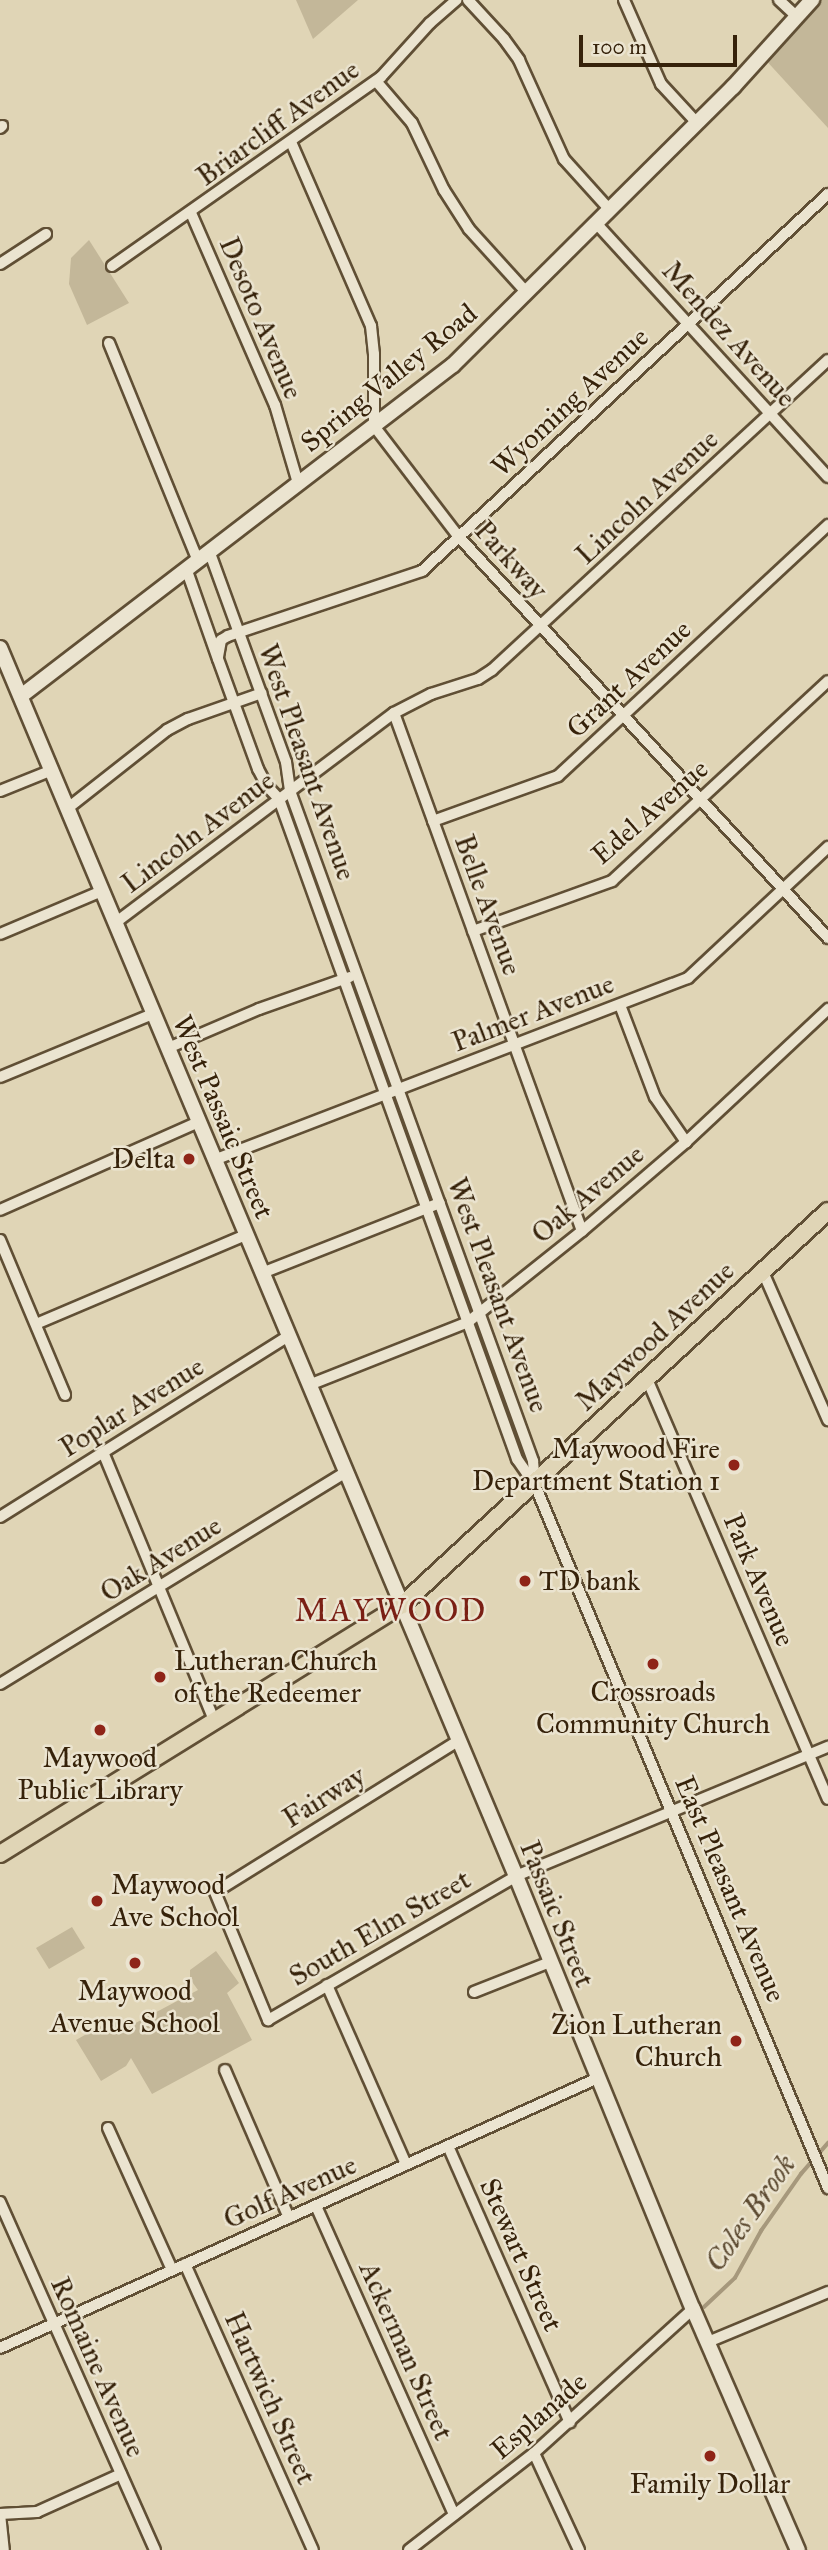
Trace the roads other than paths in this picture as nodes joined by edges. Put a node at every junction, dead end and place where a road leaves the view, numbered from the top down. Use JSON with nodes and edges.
{"nodes":[{"id":1,"x":456,"y":0,"type":"edge"},
{"id":2,"x":468,"y":0,"type":"edge"},
{"id":3,"x":624,"y":0,"type":"edge"},
{"id":4,"x":779,"y":0,"type":"edge"},
{"id":5,"x":812,"y":0,"type":"edge"},
{"id":6,"x":797,"y":17,"type":"junction"},
{"id":7,"x":376,"y":80,"type":"junction"},
{"id":8,"x":697,"y":123,"type":"junction"},
{"id":9,"x":291,"y":142,"type":"junction"},
{"id":10,"x":828,"y":194,"type":"edge"},
{"id":11,"x":610,"y":210,"type":"junction"},
{"id":12,"x":191,"y":213,"type":"junction"},
{"id":13,"x":596,"y":223,"type":"junction"},
{"id":14,"x":46,"y":234,"type":"dead end"},
{"id":15,"x":0,"y":264,"type":"edge"},
{"id":16,"x":112,"y":266,"type":"dead end"},
{"id":17,"x":527,"y":293,"type":"junction"},
{"id":18,"x":688,"y":324,"type":"junction"},
{"id":19,"x":109,"y":343,"type":"dead end"},
{"id":20,"x":828,"y":359,"type":"edge"},
{"id":21,"x":770,"y":413,"type":"junction"},
{"id":22,"x":374,"y":426,"type":"junction"},
{"id":23,"x":828,"y":477,"type":"edge"},
{"id":24,"x":298,"y":482,"type":"junction"},
{"id":25,"x":828,"y":525,"type":"edge"},
{"id":26,"x":459,"y":537,"type":"junction"},
{"id":27,"x":197,"y":559,"type":"junction"},
{"id":28,"x":541,"y":626,"type":"junction"},
{"id":29,"x":240,"y":634,"type":"junction"},
{"id":30,"x":0,"y":649,"type":"edge"},
{"id":31,"x":218,"y":659,"type":"junction"},
{"id":32,"x":828,"y":681,"type":"edge"},
{"id":33,"x":262,"y":693,"type":"junction"},
{"id":34,"x":21,"y":696,"type":"junction"},
{"id":35,"x":233,"y":703,"type":"junction"},
{"id":36,"x":394,"y":713,"type":"junction"},
{"id":37,"x":623,"y":715,"type":"junction"},
{"id":38,"x":51,"y":770,"type":"junction"},
{"id":39,"x":0,"y":791,"type":"edge"},
{"id":40,"x":289,"y":791,"type":"junction"},
{"id":41,"x":279,"y":799,"type":"junction"},
{"id":42,"x":701,"y":800,"type":"junction"},
{"id":43,"x":68,"y":808,"type":"junction"},
{"id":44,"x":433,"y":821,"type":"junction"},
{"id":45,"x":828,"y":847,"type":"edge"},
{"id":46,"x":783,"y":889,"type":"junction"},
{"id":47,"x":102,"y":891,"type":"junction"},
{"id":48,"x":115,"y":923,"type":"junction"},
{"id":49,"x":473,"y":931,"type":"junction"},
{"id":50,"x":0,"y":934,"type":"edge"},
{"id":51,"x":828,"y":938,"type":"edge"},
{"id":52,"x":357,"y":975,"type":"junction"},
{"id":53,"x":344,"y":979,"type":"junction"},
{"id":54,"x":620,"y":1004,"type":"junction"},
{"id":55,"x":828,"y":1009,"type":"edge"},
{"id":56,"x":153,"y":1014,"type":"junction"},
{"id":57,"x":514,"y":1046,"type":"junction"},
{"id":58,"x":168,"y":1048,"type":"junction"},
{"id":59,"x":0,"y":1077,"type":"edge"},
{"id":60,"x":398,"y":1089,"type":"junction"},
{"id":61,"x":385,"y":1094,"type":"junction"},
{"id":62,"x":199,"y":1122,"type":"junction"},
{"id":63,"x":686,"y":1142,"type":"junction"},
{"id":64,"x":215,"y":1160,"type":"junction"},
{"id":65,"x":440,"y":1203,"type":"junction"},
{"id":66,"x":427,"y":1208,"type":"junction"},
{"id":67,"x":0,"y":1210,"type":"edge"},
{"id":68,"x":826,"y":1216,"type":"edge"},
{"id":69,"x":582,"y":1231,"type":"junction"},
{"id":70,"x":246,"y":1235,"type":"junction"},
{"id":71,"x":0,"y":1240,"type":"edge"},
{"id":72,"x":763,"y":1272,"type":"junction"},
{"id":73,"x":262,"y":1273,"type":"junction"},
{"id":74,"x":479,"y":1312,"type":"junction"},
{"id":75,"x":468,"y":1322,"type":"junction"},
{"id":76,"x":36,"y":1324,"type":"junction"},
{"id":77,"x":288,"y":1336,"type":"junction"},
{"id":78,"x":647,"y":1379,"type":"junction"},
{"id":79,"x":309,"y":1385,"type":"junction"},
{"id":80,"x":65,"y":1395,"type":"dead end"},
{"id":81,"x":828,"y":1420,"type":"edge"},
{"id":82,"x":103,"y":1452,"type":"junction"},
{"id":83,"x":346,"y":1472,"type":"junction"},
{"id":84,"x":536,"y":1485,"type":"junction"},
{"id":85,"x":0,"y":1517,"type":"edge"},
{"id":86,"x":159,"y":1587,"type":"junction"},
{"id":87,"x":402,"y":1605,"type":"junction"},
{"id":88,"x":0,"y":1684,"type":"edge"},
{"id":89,"x":215,"y":1723,"type":"junction"},
{"id":90,"x":458,"y":1741,"type":"junction"},
{"id":91,"x":828,"y":1747,"type":"edge"},
{"id":92,"x":810,"y":1754,"type":"junction"},
{"id":93,"x":828,"y":1799,"type":"edge"},
{"id":94,"x":673,"y":1811,"type":"junction"},
{"id":95,"x":0,"y":1854,"type":"edge"},
{"id":96,"x":516,"y":1876,"type":"junction"},
{"id":97,"x":550,"y":1962,"type":"junction"},
{"id":98,"x":327,"y":1985,"type":"junction"},
{"id":99,"x":474,"y":1992,"type":"dead end"},
{"id":100,"x":268,"y":2020,"type":"joint"},
{"id":101,"x":225,"y":2070,"type":"dead end"},
{"id":102,"x":598,"y":2078,"type":"junction"},
{"id":103,"x":108,"y":2128,"type":"dead end"},
{"id":104,"x":447,"y":2146,"type":"junction"},
{"id":105,"x":406,"y":2164,"type":"junction"},
{"id":106,"x":828,"y":2188,"type":"edge"},
{"id":107,"x":0,"y":2202,"type":"edge"},
{"id":108,"x":316,"y":2206,"type":"junction"},
{"id":109,"x":289,"y":2218,"type":"junction"},
{"id":110,"x":185,"y":2264,"type":"junction"},
{"id":111,"x":172,"y":2270,"type":"junction"},
{"id":112,"x":828,"y":2292,"type":"edge"},
{"id":113,"x":693,"y":2309,"type":"junction"},
{"id":114,"x":54,"y":2324,"type":"junction"},
{"id":115,"x":708,"y":2342,"type":"junction"},
{"id":116,"x":0,"y":2348,"type":"edge"},
{"id":117,"x":570,"y":2422,"type":"junction"},
{"id":118,"x":534,"y":2453,"type":"junction"},
{"id":119,"x":121,"y":2474,"type":"junction"},
{"id":120,"x":0,"y":2514,"type":"edge"},
{"id":121,"x":454,"y":2515,"type":"junction"},
{"id":122,"x":423,"y":2546,"type":"edge"},
{"id":123,"x":4,"y":2550,"type":"edge"},
{"id":124,"x":155,"y":2550,"type":"edge"},
{"id":125,"x":313,"y":2550,"type":"edge"},
{"id":126,"x":409,"y":2550,"type":"edge"},
{"id":127,"x":579,"y":2550,"type":"edge"},
{"id":128,"x":798,"y":2550,"type":"edge"}],
"edges":[{"from":1,"to":7,"type":"street","name":"Briarcliff Avenue"},
{"from":2,"to":11,"type":"street"},
{"from":3,"to":8,"type":"street"},
{"from":4,"to":6,"type":"street"},
{"from":5,"to":6,"type":"main road","name":"Spring Valley Road"},
{"from":6,"to":8,"type":"main road","name":"Spring Valley Road"},
{"from":7,"to":9,"type":"street","name":"Briarcliff Avenue"},
{"from":7,"to":17,"type":"street"},
{"from":8,"to":11,"type":"main road","name":"Spring Valley Road"},
{"from":9,"to":12,"type":"street","name":"Briarcliff Avenue"},
{"from":9,"to":22,"type":"street"},
{"from":10,"to":18,"type":"street","name":"Wyoming Avenue"},
{"from":11,"to":13,"type":"main road","name":"Spring Valley Road"},
{"from":12,"to":16,"type":"street","name":"Briarcliff Avenue"},
{"from":12,"to":24,"type":"street","name":"Desoto Avenue"},
{"from":13,"to":17,"type":"main road","name":"Spring Valley Road"},
{"from":13,"to":18,"type":"street","name":"Mendez Avenue"},
{"from":14,"to":15,"type":"street"},
{"from":17,"to":22,"type":"main road","name":"Spring Valley Road"},
{"from":18,"to":21,"type":"street","name":"Mendez Avenue"},
{"from":18,"to":26,"type":"street","name":"Wyoming Avenue"},
{"from":19,"to":27,"type":"street","name":"West Pleasant Avenue"},
{"from":20,"to":21,"type":"street","name":"Lincoln Avenue"},
{"from":21,"to":23,"type":"street","name":"Mendez Avenue"},
{"from":21,"to":28,"type":"street","name":"Lincoln Avenue"},
{"from":22,"to":24,"type":"main road","name":"Spring Valley Road"},
{"from":22,"to":26,"type":"street","name":"Parkway"},
{"from":24,"to":27,"type":"main road","name":"Spring Valley Road"},
{"from":25,"to":37,"type":"street","name":"Grant Avenue"},
{"from":26,"to":28,"type":"street","name":"Parkway"},
{"from":26,"to":29,"type":"street","name":"Wyoming Avenue"},
{"from":27,"to":29,"type":"street","name":"West Pleasant Avenue"},
{"from":27,"to":31,"type":"street","name":"West Pleasant Avenue"},
{"from":27,"to":34,"type":"main road","name":"Spring Valley Road"},
{"from":28,"to":36,"type":"street","name":"Lincoln Avenue"},
{"from":28,"to":37,"type":"street","name":"Parkway"},
{"from":29,"to":31,"type":"street","name":"Wyoming Avenue"},
{"from":29,"to":33,"type":"street","name":"West Pleasant Avenue"},
{"from":30,"to":34,"type":"main road","name":"West Passaic Street"},
{"from":31,"to":35,"type":"street","name":"West Pleasant Avenue"},
{"from":32,"to":42,"type":"street","name":"Edel Avenue"},
{"from":33,"to":35,"type":"street"},
{"from":33,"to":40,"type":"street","name":"West Pleasant Avenue"},
{"from":34,"to":38,"type":"main road","name":"West Passaic Street"},
{"from":35,"to":41,"type":"street","name":"West Pleasant Avenue"},
{"from":35,"to":43,"type":"street"},
{"from":36,"to":40,"type":"street","name":"Lincoln Avenue"},
{"from":36,"to":44,"type":"street","name":"Belle Avenue"},
{"from":37,"to":42,"type":"street","name":"Parkway"},
{"from":37,"to":44,"type":"street","name":"Grant Avenue"},
{"from":38,"to":39,"type":"street"},
{"from":38,"to":43,"type":"main road","name":"West Passaic Street"},
{"from":40,"to":41,"type":"street","name":"Lincoln Avenue"},
{"from":40,"to":52,"type":"street","name":"West Pleasant Avenue"},
{"from":41,"to":48,"type":"street","name":"Lincoln Avenue"},
{"from":41,"to":53,"type":"street","name":"West Pleasant Avenue"},
{"from":42,"to":46,"type":"street","name":"Parkway"},
{"from":42,"to":49,"type":"street","name":"Edel Avenue"},
{"from":43,"to":47,"type":"main road","name":"West Passaic Street"},
{"from":44,"to":49,"type":"street","name":"Belle Avenue"},
{"from":45,"to":46,"type":"street","name":"Palmer Avenue"},
{"from":46,"to":51,"type":"street","name":"Parkway"},
{"from":46,"to":54,"type":"street","name":"Palmer Avenue"},
{"from":47,"to":48,"type":"main road","name":"West Passaic Street"},
{"from":47,"to":50,"type":"street"},
{"from":48,"to":56,"type":"main road","name":"West Passaic Street"},
{"from":49,"to":57,"type":"street","name":"Belle Avenue"},
{"from":52,"to":53,"type":"street"},
{"from":52,"to":60,"type":"street","name":"West Pleasant Avenue"},
{"from":53,"to":58,"type":"street"},
{"from":53,"to":61,"type":"street","name":"West Pleasant Avenue"},
{"from":54,"to":57,"type":"street","name":"Palmer Avenue"},
{"from":54,"to":63,"type":"street"},
{"from":55,"to":63,"type":"street","name":"Oak Avenue"},
{"from":56,"to":58,"type":"main road","name":"West Passaic Street"},
{"from":56,"to":59,"type":"street"},
{"from":57,"to":60,"type":"street","name":"Palmer Avenue"},
{"from":57,"to":69,"type":"street","name":"Belle Avenue"},
{"from":58,"to":62,"type":"main road","name":"West Passaic Street"},
{"from":60,"to":61,"type":"street","name":"Palmer Avenue"},
{"from":60,"to":65,"type":"street","name":"West Pleasant Avenue"},
{"from":61,"to":64,"type":"street","name":"Palmer Avenue"},
{"from":61,"to":66,"type":"street","name":"West Pleasant Avenue"},
{"from":62,"to":64,"type":"main road","name":"West Passaic Street"},
{"from":62,"to":67,"type":"street"},
{"from":63,"to":69,"type":"street","name":"Oak Avenue"},
{"from":64,"to":70,"type":"main road","name":"West Passaic Street"},
{"from":65,"to":66,"type":"street"},
{"from":65,"to":74,"type":"street","name":"West Pleasant Avenue"},
{"from":66,"to":73,"type":"street"},
{"from":66,"to":75,"type":"street","name":"West Pleasant Avenue"},
{"from":68,"to":72,"type":"main road","name":"Maywood Avenue"},
{"from":69,"to":74,"type":"street","name":"Oak Avenue"},
{"from":70,"to":73,"type":"main road","name":"West Passaic Street"},
{"from":70,"to":76,"type":"street"},
{"from":71,"to":76,"type":"street"},
{"from":72,"to":78,"type":"main road","name":"Maywood Avenue"},
{"from":72,"to":81,"type":"street"},
{"from":73,"to":77,"type":"main road","name":"West Passaic Street"},
{"from":74,"to":75,"type":"street","name":"Oak Avenue"},
{"from":74,"to":84,"type":"street","name":"West Pleasant Avenue"},
{"from":75,"to":79,"type":"street","name":"Oak Avenue"},
{"from":75,"to":84,"type":"street","name":"West Pleasant Avenue"},
{"from":76,"to":80,"type":"street"},
{"from":77,"to":79,"type":"main road","name":"West Passaic Street"},
{"from":77,"to":82,"type":"street","name":"Poplar Avenue"},
{"from":78,"to":84,"type":"main road","name":"Maywood Avenue"},
{"from":78,"to":92,"type":"street","name":"Park Avenue"},
{"from":79,"to":83,"type":"main road","name":"West Passaic Street"},
{"from":82,"to":85,"type":"street","name":"Poplar Avenue"},
{"from":82,"to":86,"type":"street"},
{"from":83,"to":86,"type":"street","name":"Oak Avenue"},
{"from":83,"to":87,"type":"main road","name":"West Passaic Street"},
{"from":84,"to":87,"type":"main road","name":"Maywood Avenue"},
{"from":84,"to":94,"type":"street","name":"East Pleasant Avenue"},
{"from":86,"to":88,"type":"street","name":"Oak Avenue"},
{"from":86,"to":89,"type":"street"},
{"from":87,"to":89,"type":"main road","name":"Maywood Avenue"},
{"from":87,"to":90,"type":"main road","name":"Passaic Street"},
{"from":89,"to":95,"type":"main road","name":"Maywood Avenue"},
{"from":90,"to":96,"type":"main road","name":"Passaic Street"},
{"from":90,"to":100,"type":"street","name":"Fairway"},
{"from":91,"to":92,"type":"street","name":"South Elm Street"},
{"from":92,"to":93,"type":"street","name":"Park Avenue"},
{"from":92,"to":94,"type":"street","name":"South Elm Street"},
{"from":94,"to":96,"type":"street","name":"South Elm Street"},
{"from":94,"to":106,"type":"street","name":"East Pleasant Avenue"},
{"from":96,"to":97,"type":"main road","name":"Passaic Street"},
{"from":96,"to":98,"type":"street","name":"South Elm Street"},
{"from":97,"to":99,"type":"street"},
{"from":97,"to":102,"type":"main road","name":"Passaic Street"},
{"from":98,"to":100,"type":"street","name":"South Elm Street"},
{"from":98,"to":105,"type":"street"},
{"from":101,"to":109,"type":"street"},
{"from":102,"to":104,"type":"street","name":"Golf Avenue"},
{"from":102,"to":113,"type":"main road","name":"Passaic Street"},
{"from":103,"to":111,"type":"street"},
{"from":104,"to":105,"type":"street","name":"Golf Avenue"},
{"from":104,"to":117,"type":"street","name":"Stewart Street"},
{"from":105,"to":108,"type":"street","name":"Golf Avenue"},
{"from":107,"to":114,"type":"street","name":"Romaine Avenue"},
{"from":108,"to":109,"type":"street","name":"Golf Avenue"},
{"from":108,"to":121,"type":"street","name":"Ackerman Street"},
{"from":109,"to":110,"type":"street","name":"Golf Avenue"},
{"from":110,"to":111,"type":"street","name":"Golf Avenue"},
{"from":110,"to":125,"type":"street","name":"Hartwich Street"},
{"from":111,"to":114,"type":"street","name":"Golf Avenue"},
{"from":112,"to":115,"type":"street"},
{"from":113,"to":115,"type":"main road","name":"Passaic Street"},
{"from":113,"to":117,"type":"street","name":"Esplanade"},
{"from":114,"to":116,"type":"street","name":"Golf Avenue"},
{"from":114,"to":119,"type":"street","name":"Romaine Avenue"},
{"from":115,"to":128,"type":"main road","name":"Passaic Street"},
{"from":117,"to":118,"type":"street","name":"Esplanade"},
{"from":118,"to":121,"type":"street","name":"Esplanade"},
{"from":118,"to":127,"type":"street"},
{"from":119,"to":120,"type":"street"},
{"from":119,"to":124,"type":"street","name":"Romaine Avenue"},
{"from":120,"to":123,"type":"street"},
{"from":121,"to":122,"type":"street","name":"Esplanade"},
{"from":122,"to":126,"type":"street","name":"Esplanade"}]}
